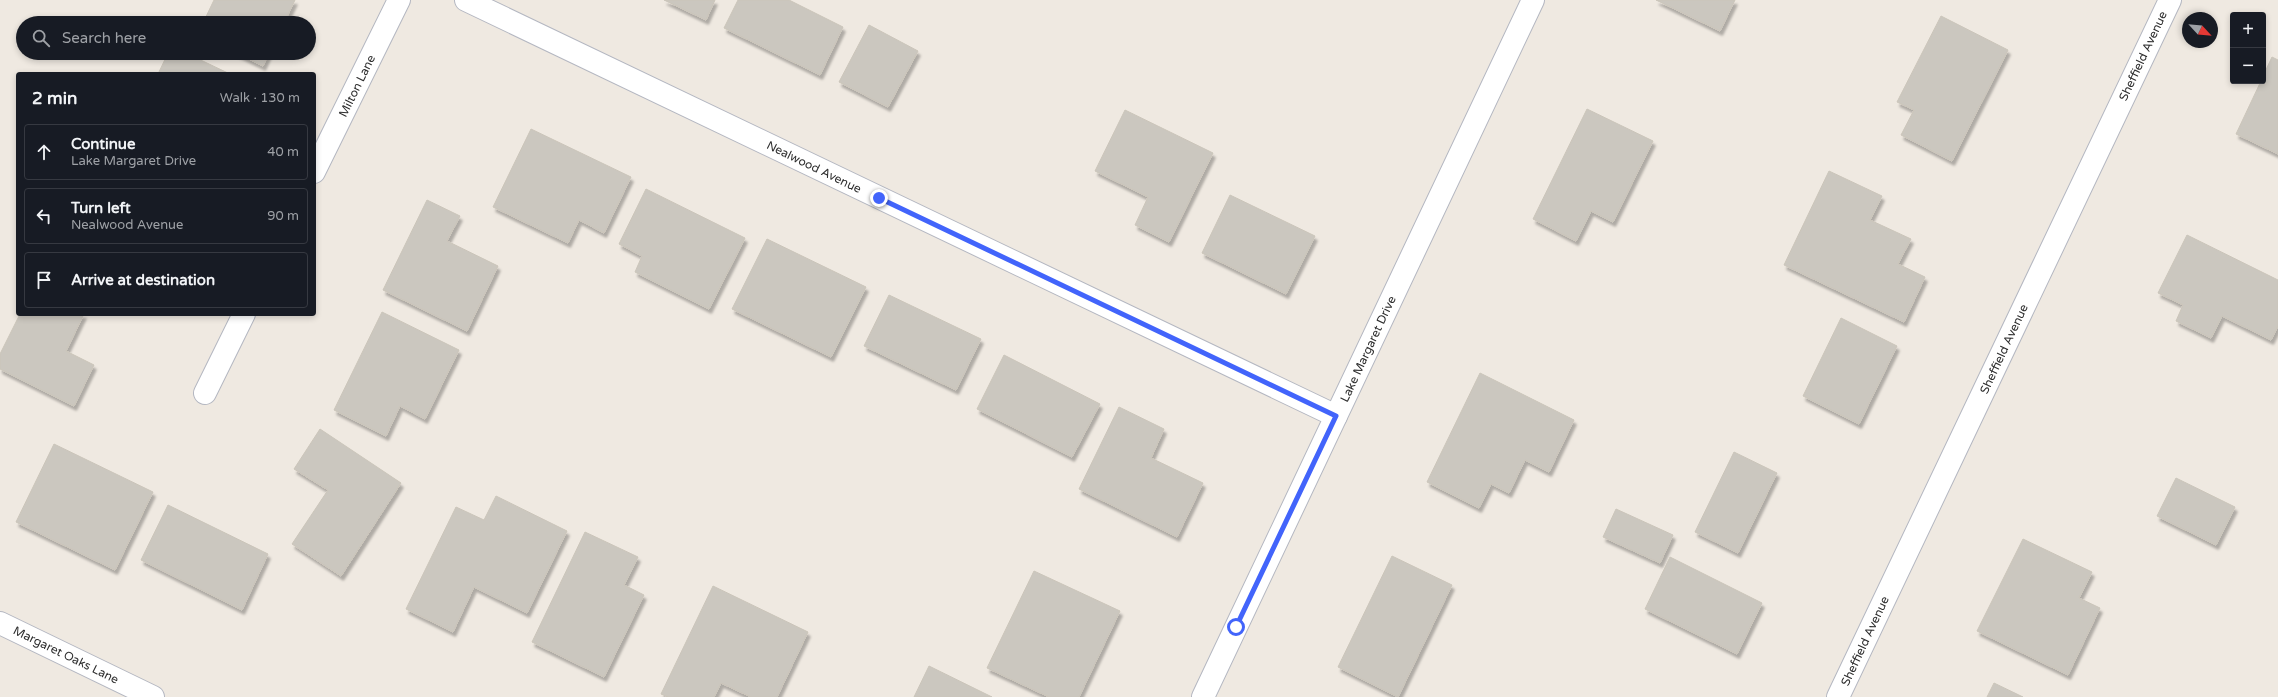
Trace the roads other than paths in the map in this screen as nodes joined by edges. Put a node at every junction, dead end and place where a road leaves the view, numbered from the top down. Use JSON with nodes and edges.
{"nodes":[{"id":1,"x":400,"y":0,"type":"edge"},
{"id":2,"x":466,"y":0,"type":"edge"},
{"id":3,"x":1533,"y":0,"type":"edge"},
{"id":4,"x":2170,"y":0,"type":"edge"},
{"id":5,"x":316,"y":168,"type":"edge"},
{"id":6,"x":243,"y":316,"type":"edge"},
{"id":7,"x":205,"y":393,"type":"dead end"},
{"id":8,"x":1336,"y":416,"type":"junction"},
{"id":9,"x":0,"y":623,"type":"edge"},
{"id":10,"x":153,"y":697,"type":"edge"},
{"id":11,"x":1203,"y":697,"type":"edge"},
{"id":12,"x":1838,"y":697,"type":"edge"}],
"edges":[{"from":1,"to":5,"type":"street","name":"Milton Lane"},
{"from":2,"to":8,"type":"street","name":"Nealwood Avenue"},
{"from":3,"to":8,"type":"street","name":"Lake Margaret Drive"},
{"from":4,"to":12,"type":"street","name":"Sheffield Avenue"},
{"from":6,"to":7,"type":"street"},
{"from":8,"to":11,"type":"street","name":"Lake Margaret Drive"},
{"from":9,"to":10,"type":"street","name":"Margaret Oaks Lane"}]}
